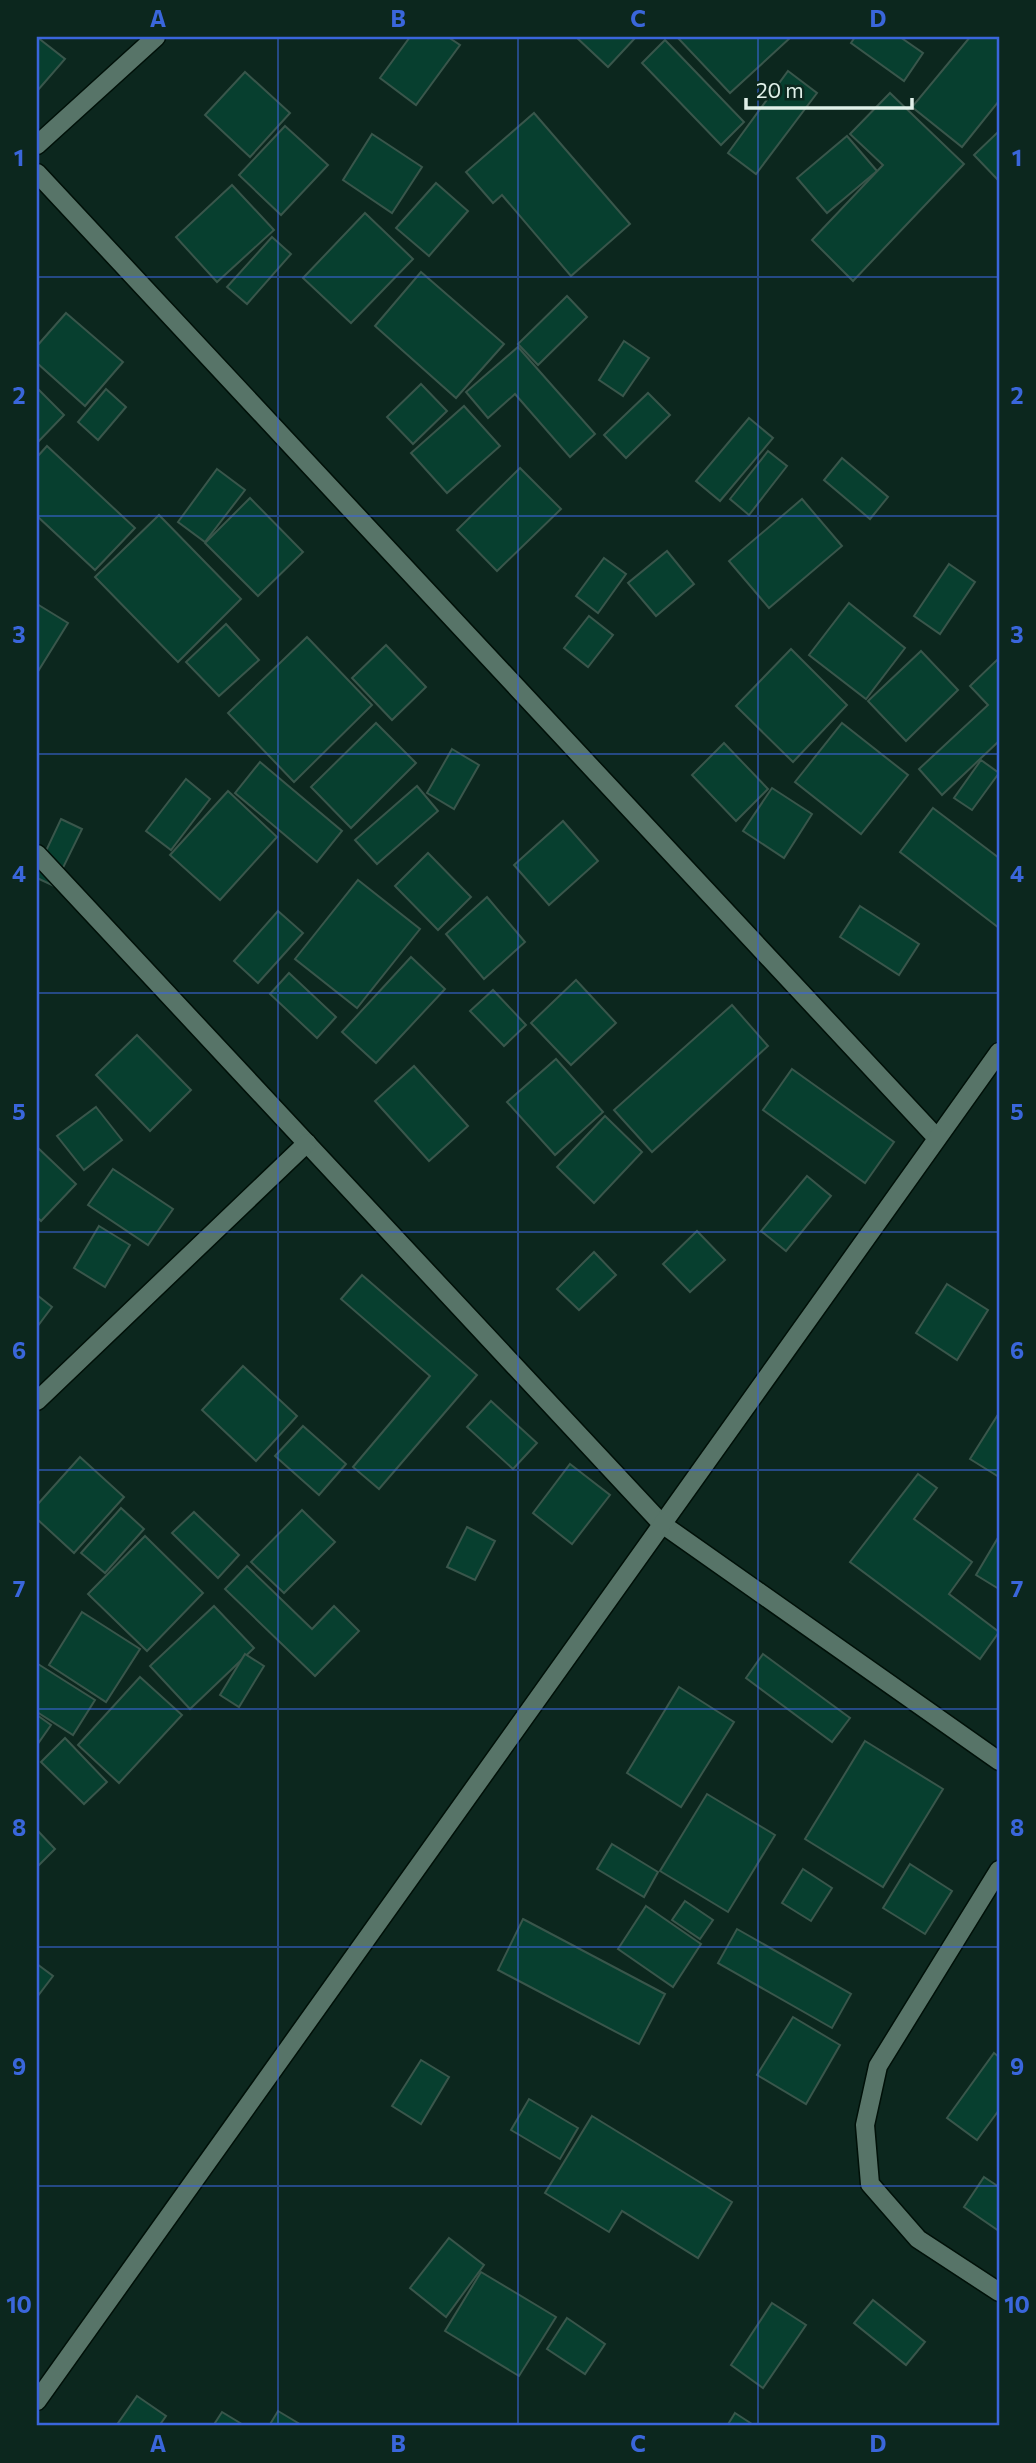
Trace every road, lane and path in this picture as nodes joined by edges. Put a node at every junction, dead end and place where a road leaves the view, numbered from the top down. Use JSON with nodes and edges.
{"nodes":[{"id":1,"x":156,"y":37,"type":"edge"},
{"id":2,"x":37,"y":145,"type":"edge"},
{"id":3,"x":37,"y":173,"type":"edge"},
{"id":4,"x":37,"y":854,"type":"edge"},
{"id":5,"x":999,"y":1052,"type":"edge"},
{"id":6,"x":937,"y":1138,"type":"junction"},
{"id":7,"x":307,"y":1143,"type":"junction"},
{"id":8,"x":37,"y":1401,"type":"edge"},
{"id":9,"x":662,"y":1524,"type":"junction"},
{"id":10,"x":999,"y":1761,"type":"edge"},
{"id":11,"x":999,"y":1870,"type":"edge"},
{"id":12,"x":999,"y":2292,"type":"edge"},
{"id":13,"x":37,"y":2401,"type":"edge"}],
"edges":[{"from":1,"to":2,"type":"street"},
{"from":3,"to":6,"type":"street"},
{"from":4,"to":7,"type":"street"},
{"from":5,"to":6,"type":"street"},
{"from":6,"to":9,"type":"street"},
{"from":7,"to":8,"type":"street"},
{"from":7,"to":9,"type":"street"},
{"from":9,"to":10,"type":"street"},
{"from":9,"to":13,"type":"street"},
{"from":11,"to":12,"type":"street"}]}
